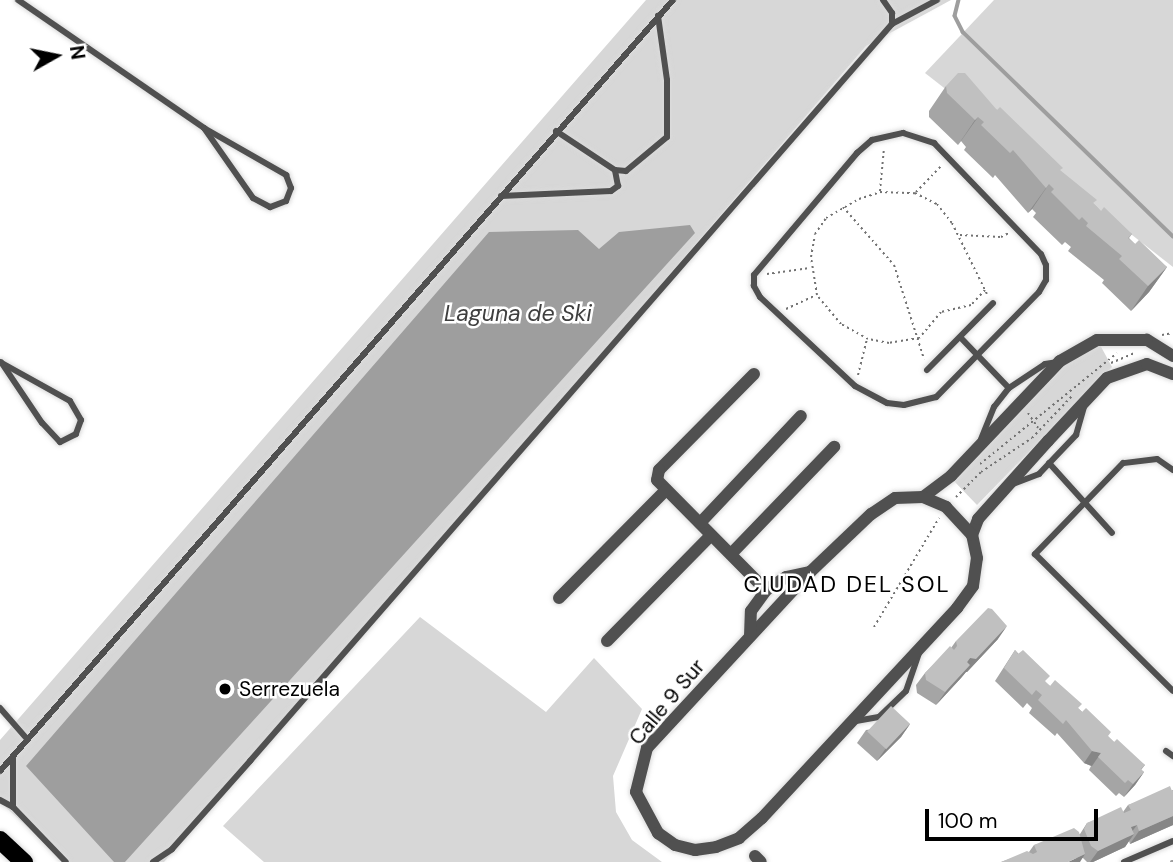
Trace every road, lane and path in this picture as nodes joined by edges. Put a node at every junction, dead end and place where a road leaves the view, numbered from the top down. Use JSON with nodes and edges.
{"nodes":[{"id":1,"x":18,"y":0,"type":"edge"},
{"id":2,"x":673,"y":0,"type":"edge"},
{"id":3,"x":883,"y":0,"type":"edge"},
{"id":4,"x":937,"y":0,"type":"edge"},
{"id":5,"x":658,"y":16,"type":"junction"},
{"id":6,"x":892,"y":24,"type":"junction"},
{"id":7,"x":204,"y":128,"type":"junction"},
{"id":8,"x":556,"y":131,"type":"junction"},
{"id":9,"x":886,"y":135,"type":"junction"},
{"id":10,"x":948,"y":158,"type":"junction"},
{"id":11,"x":615,"y":170,"type":"junction"},
{"id":12,"x":880,"y":192,"type":"junction"},
{"id":13,"x":915,"y":193,"type":"junction"},
{"id":14,"x":501,"y":197,"type":"junction"},
{"id":15,"x":842,"y":206,"type":"junction"},
{"id":16,"x":1016,"y":228,"type":"junction"},
{"id":17,"x":958,"y":235,"type":"junction"},
{"id":18,"x":811,"y":268,"type":"junction"},
{"id":19,"x":754,"y":275,"type":"junction"},
{"id":20,"x":817,"y":295,"type":"junction"},
{"id":21,"x":993,"y":303,"type":"dead end"},
{"id":22,"x":777,"y":313,"type":"junction"},
{"id":23,"x":1173,"y":332,"type":"edge"},
{"id":24,"x":919,"y":338,"type":"junction"},
{"id":25,"x":961,"y":338,"type":"junction"},
{"id":26,"x":868,"y":339,"type":"junction"},
{"id":27,"x":1156,"y":344,"type":"junction"},
{"id":28,"x":976,"y":354,"type":"junction"},
{"id":29,"x":1173,"y":356,"type":"edge"},
{"id":30,"x":1060,"y":361,"type":"junction"},
{"id":31,"x":0,"y":362,"type":"edge"},
{"id":32,"x":927,"y":370,"type":"joint"},
{"id":33,"x":1173,"y":373,"type":"edge"},
{"id":34,"x":754,"y":374,"type":"dead end"},
{"id":35,"x":855,"y":386,"type":"junction"},
{"id":36,"x":1009,"y":388,"type":"junction"},
{"id":37,"x":1019,"y":401,"type":"junction"},
{"id":38,"x":1085,"y":402,"type":"junction"},
{"id":39,"x":801,"y":416,"type":"dead end"},
{"id":40,"x":1032,"y":419,"type":"junction"},
{"id":41,"x":1039,"y":430,"type":"junction"},
{"id":42,"x":1048,"y":441,"type":"junction"},
{"id":43,"x":980,"y":443,"type":"junction"},
{"id":44,"x":834,"y":447,"type":"dead end"},
{"id":45,"x":1049,"y":463,"type":"junction"},
{"id":46,"x":973,"y":470,"type":"dead end"},
{"id":47,"x":1173,"y":470,"type":"edge"},
{"id":48,"x":1011,"y":484,"type":"junction"},
{"id":49,"x":666,"y":490,"type":"junction"},
{"id":50,"x":923,"y":497,"type":"junction"},
{"id":51,"x":1087,"y":502,"type":"junction"},
{"id":52,"x":946,"y":507,"type":"junction"},
{"id":53,"x":700,"y":523,"type":"junction"},
{"id":54,"x":1112,"y":533,"type":"dead end"},
{"id":55,"x":711,"y":534,"type":"junction"},
{"id":56,"x":972,"y":535,"type":"junction"},
{"id":57,"x":731,"y":554,"type":"junction"},
{"id":58,"x":810,"y":572,"type":"junction"},
{"id":59,"x":766,"y":590,"type":"junction"},
{"id":60,"x":559,"y":598,"type":"dead end"},
{"id":61,"x":874,"y":627,"type":"dead end"},
{"id":62,"x":750,"y":636,"type":"junction"},
{"id":63,"x":607,"y":641,"type":"dead end"},
{"id":64,"x":1173,"y":691,"type":"edge"},
{"id":65,"x":0,"y":708,"type":"edge"},
{"id":66,"x":27,"y":739,"type":"junction"},
{"id":67,"x":1166,"y":751,"type":"dead end"},
{"id":68,"x":13,"y":755,"type":"junction"},
{"id":69,"x":1173,"y":756,"type":"edge"},
{"id":70,"x":0,"y":771,"type":"edge"},
{"id":71,"x":0,"y":800,"type":"edge"},
{"id":72,"x":13,"y":807,"type":"junction"},
{"id":73,"x":0,"y":840,"type":"edge"},
{"id":74,"x":1173,"y":841,"type":"edge"},
{"id":75,"x":24,"y":862,"type":"edge"},
{"id":76,"x":66,"y":862,"type":"edge"},
{"id":77,"x":153,"y":862,"type":"edge"},
{"id":78,"x":1124,"y":862,"type":"edge"}],
"edges":[{"from":1,"to":7,"type":"lane"},
{"from":2,"to":5,"type":"lane"},
{"from":3,"to":6,"type":"lane"},
{"from":4,"to":6,"type":"lane"},
{"from":5,"to":8,"type":"lane"},
{"from":5,"to":11,"type":"lane"},
{"from":6,"to":77,"type":"lane"},
{"from":7,"to":7,"type":"lane"},
{"from":8,"to":11,"type":"lane"},
{"from":8,"to":14,"type":"lane"},
{"from":9,"to":10,"type":"lane"},
{"from":9,"to":12,"type":"path"},
{"from":9,"to":19,"type":"lane"},
{"from":10,"to":13,"type":"path"},
{"from":10,"to":16,"type":"lane"},
{"from":11,"to":14,"type":"lane"},
{"from":12,"to":13,"type":"path"},
{"from":12,"to":15,"type":"path"},
{"from":13,"to":17,"type":"path"},
{"from":14,"to":66,"type":"lane"},
{"from":15,"to":18,"type":"path"},
{"from":15,"to":24,"type":"path"},
{"from":16,"to":17,"type":"path"},
{"from":16,"to":28,"type":"lane"},
{"from":17,"to":24,"type":"path"},
{"from":18,"to":19,"type":"path"},
{"from":18,"to":20,"type":"path"},
{"from":19,"to":22,"type":"lane"},
{"from":20,"to":22,"type":"path"},
{"from":20,"to":26,"type":"path"},
{"from":21,"to":25,"type":"lane"},
{"from":22,"to":35,"type":"lane"},
{"from":23,"to":27,"type":"path"},
{"from":24,"to":26,"type":"path"},
{"from":24,"to":32,"type":"path"},
{"from":25,"to":28,"type":"lane"},
{"from":25,"to":32,"type":"lane"},
{"from":26,"to":35,"type":"path"},
{"from":27,"to":29,"type":"street","name":"Calle 9 Sur"},
{"from":27,"to":30,"type":"street","name":"Calle 9 Sur"},
{"from":27,"to":40,"type":"path"},
{"from":27,"to":41,"type":"path"},
{"from":28,"to":35,"type":"lane"},
{"from":28,"to":36,"type":"lane"},
{"from":30,"to":36,"type":"lane"},
{"from":30,"to":37,"type":"street","name":"Calle 9 Sur"},
{"from":31,"to":31,"type":"lane"},
{"from":33,"to":38,"type":"street"},
{"from":34,"to":49,"type":"street"},
{"from":36,"to":43,"type":"lane"},
{"from":37,"to":40,"type":"path"},
{"from":37,"to":43,"type":"street","name":"Calle 9 Sur"},
{"from":38,"to":42,"type":"street"},
{"from":38,"to":45,"type":"lane"},
{"from":39,"to":53,"type":"street"},
{"from":40,"to":41,"type":"path"},
{"from":40,"to":46,"type":"path"},
{"from":41,"to":42,"type":"path"},
{"from":41,"to":52,"type":"path"},
{"from":42,"to":48,"type":"street"},
{"from":43,"to":50,"type":"street","name":"Calle 9 Sur"},
{"from":44,"to":57,"type":"street"},
{"from":45,"to":48,"type":"lane"},
{"from":45,"to":51,"type":"lane"},
{"from":47,"to":51,"type":"lane"},
{"from":48,"to":56,"type":"street"},
{"from":49,"to":53,"type":"street"},
{"from":49,"to":60,"type":"street"},
{"from":50,"to":52,"type":"street"},
{"from":50,"to":58,"type":"street","name":"Calle 9 Sur"},
{"from":51,"to":54,"type":"lane"},
{"from":51,"to":64,"type":"lane"},
{"from":52,"to":56,"type":"street"},
{"from":52,"to":61,"type":"path"},
{"from":53,"to":55,"type":"street"},
{"from":55,"to":57,"type":"street"},
{"from":55,"to":63,"type":"street"},
{"from":56,"to":62,"type":"street","name":"Calle 9 Sur"},
{"from":57,"to":59,"type":"street"},
{"from":58,"to":59,"type":"street"},
{"from":58,"to":62,"type":"street","name":"Calle 9 Sur"},
{"from":59,"to":62,"type":"street"},
{"from":65,"to":66,"type":"lane"},
{"from":66,"to":68,"type":"lane"},
{"from":67,"to":69,"type":"lane"},
{"from":68,"to":70,"type":"lane"},
{"from":68,"to":72,"type":"lane"},
{"from":71,"to":72,"type":"lane"},
{"from":72,"to":76,"type":"lane"},
{"from":73,"to":75,"type":"main road"},
{"from":74,"to":78,"type":"lane"}]}
